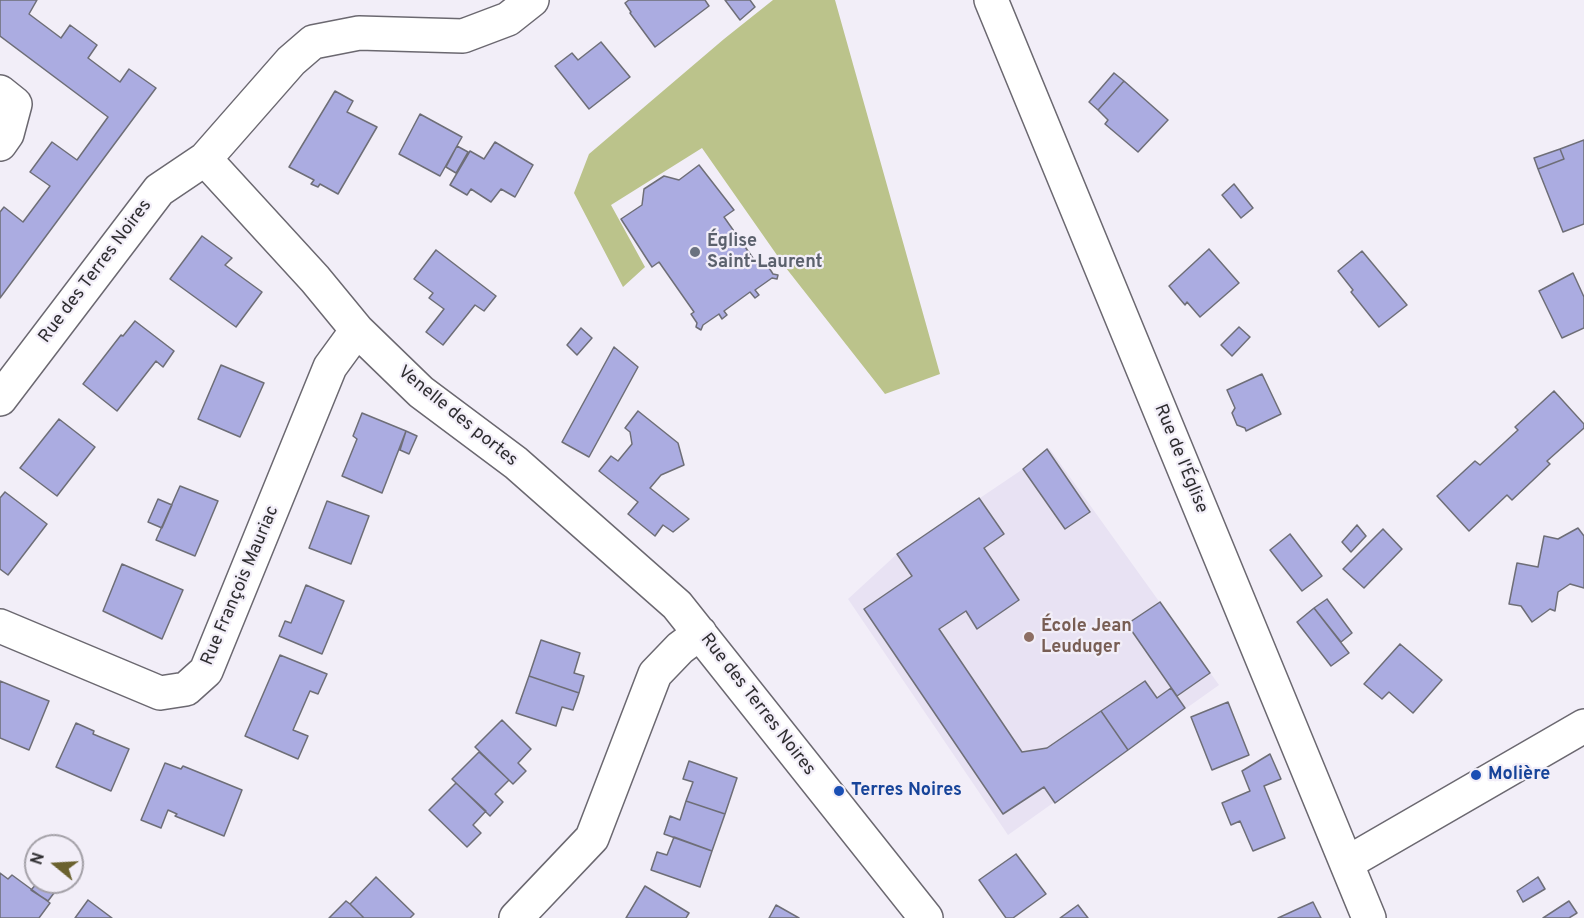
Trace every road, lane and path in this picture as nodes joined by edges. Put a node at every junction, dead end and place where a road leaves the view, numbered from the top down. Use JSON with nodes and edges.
{"nodes":[{"id":1,"x":532,"y":0,"type":"edge"},
{"id":2,"x":991,"y":0,"type":"edge"},
{"id":3,"x":0,"y":92,"type":"edge"},
{"id":4,"x":0,"y":144,"type":"edge"},
{"id":5,"x":205,"y":159,"type":"junction"},
{"id":6,"x":357,"y":330,"type":"junction"},
{"id":7,"x":0,"y":399,"type":"edge"},
{"id":8,"x":677,"y":605,"type":"joint"},
{"id":9,"x":0,"y":626,"type":"edge"},
{"id":10,"x":700,"y":633,"type":"junction"},
{"id":11,"x":1584,"y":726,"type":"edge"},
{"id":12,"x":1347,"y":863,"type":"junction"},
{"id":13,"x":516,"y":918,"type":"edge"},
{"id":14,"x":926,"y":918,"type":"edge"},
{"id":15,"x":1369,"y":918,"type":"edge"}],
"edges":[{"from":1,"to":5,"type":"street","name":"Rue des Terres Noires"},
{"from":2,"to":12,"type":"street","name":"Rue de l'Église"},
{"from":3,"to":4,"type":"street"},
{"from":5,"to":6,"type":"street","name":"Venelle des portes"},
{"from":5,"to":7,"type":"street","name":"Rue des Terres Noires"},
{"from":6,"to":8,"type":"street","name":"Venelle des portes"},
{"from":6,"to":9,"type":"street","name":"Rue François Mauriac"},
{"from":8,"to":10,"type":"street","name":"Rue des Terres Noires"},
{"from":10,"to":13,"type":"street"},
{"from":10,"to":14,"type":"street","name":"Rue des Terres Noires"},
{"from":11,"to":12,"type":"street"},
{"from":12,"to":15,"type":"street","name":"Rue de l'Église"}]}
